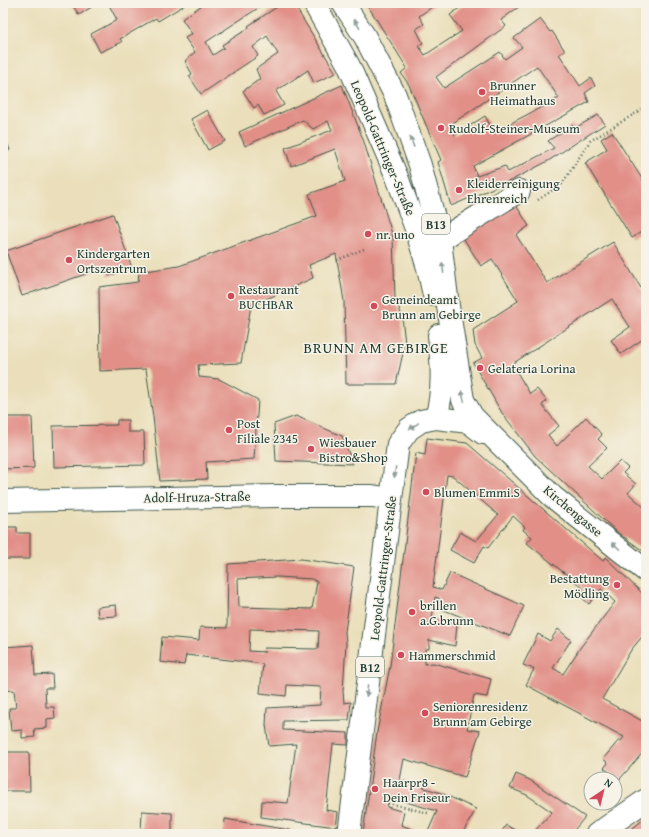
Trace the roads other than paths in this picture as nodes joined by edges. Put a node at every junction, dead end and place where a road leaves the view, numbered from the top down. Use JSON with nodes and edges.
{"nodes":[{"id":1,"x":314,"y":3,"type":"edge"},
{"id":2,"x":343,"y":3,"type":"edge"},
{"id":3,"x":526,"y":198,"type":"road end"},
{"id":4,"x":440,"y":240,"type":"junction"},
{"id":5,"x":436,"y":418,"type":"junction"},
{"id":6,"x":503,"y":448,"type":"junction"},
{"id":7,"x":392,"y":499,"type":"junction"},
{"id":8,"x":3,"y":500,"type":"edge"},
{"id":9,"x":646,"y":570,"type":"edge"},
{"id":10,"x":646,"y":800,"type":"edge"},
{"id":11,"x":349,"y":834,"type":"edge"},
{"id":12,"x":597,"y":834,"type":"edge"}],
"edges":[{"from":1,"to":5,"type":"main road","name":"Leopold-Gattringer-Straße","number":"B13"},
{"from":4,"to":2,"type":"main road","name":"Leopold-Gattringer-Straße","number":"B13","one_way":true},
{"from":3,"to":4,"type":"main road"},
{"from":6,"to":4,"type":"main road","name":"Leopold-Gattringer-Straße","number":"B13","one_way":true},
{"from":5,"to":6,"type":"main road","number":"B12"},
{"from":5,"to":7,"type":"main road","name":"Leopold-Gattringer-Straße","number":"B12","one_way":true},
{"from":9,"to":6,"type":"main road","name":"Kirchengasse","number":"B12","one_way":true},
{"from":7,"to":8,"type":"main road","name":"Adolf-Hruza-Straße"},
{"from":7,"to":11,"type":"main road","name":"Leopold-Gattringer-Straße","number":"B12","one_way":true},
{"from":10,"to":12,"type":"main road"}]}
